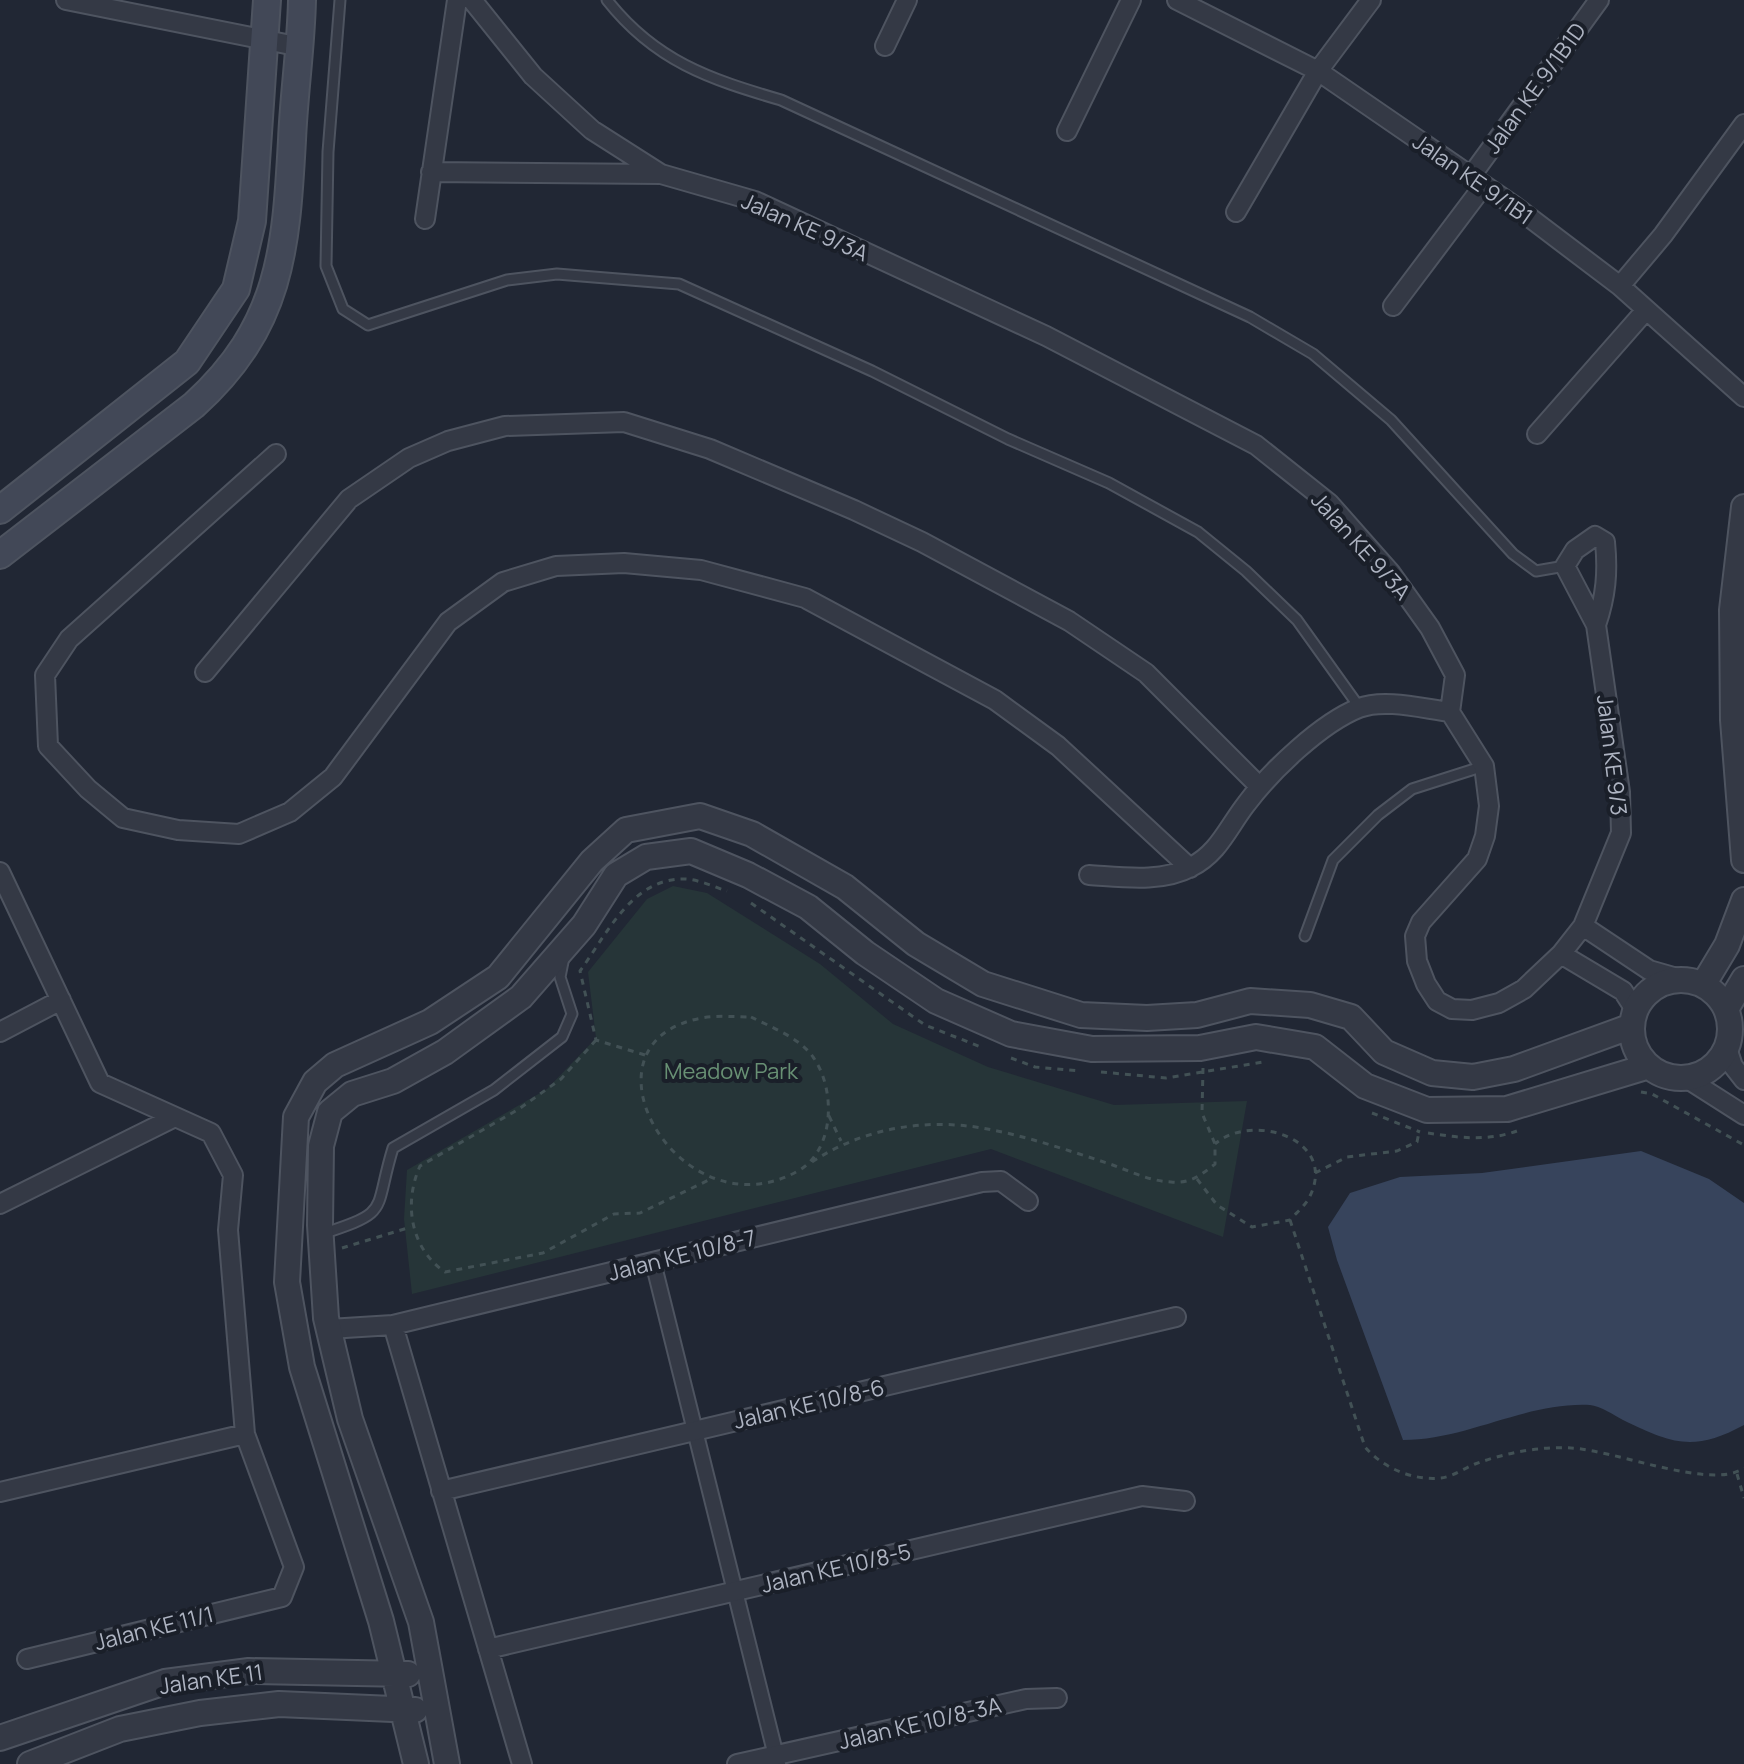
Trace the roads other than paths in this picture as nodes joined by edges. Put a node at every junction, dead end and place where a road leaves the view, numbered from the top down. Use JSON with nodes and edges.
{"nodes":[{"id":1,"x":66,"y":0,"type":"edge"},
{"id":2,"x":267,"y":0,"type":"edge"},
{"id":3,"x":302,"y":0,"type":"edge"},
{"id":4,"x":340,"y":0,"type":"edge"},
{"id":5,"x":457,"y":0,"type":"edge"},
{"id":6,"x":472,"y":0,"type":"edge"},
{"id":7,"x":607,"y":0,"type":"edge"},
{"id":8,"x":907,"y":0,"type":"edge"},
{"id":9,"x":1131,"y":0,"type":"edge"},
{"id":10,"x":1177,"y":0,"type":"edge"},
{"id":11,"x":1371,"y":0,"type":"edge"},
{"id":12,"x":1599,"y":0,"type":"edge"},
{"id":13,"x":266,"y":42,"type":"junction"},
{"id":14,"x":885,"y":46,"type":"dead end"},
{"id":15,"x":301,"y":47,"type":"junction"},
{"id":16,"x":1318,"y":71,"type":"junction"},
{"id":17,"x":1744,"y":124,"type":"edge"},
{"id":18,"x":1067,"y":131,"type":"dead end"},
{"id":19,"x":431,"y":172,"type":"junction"},
{"id":20,"x":661,"y":174,"type":"junction"},
{"id":21,"x":1478,"y":180,"type":"junction"},
{"id":22,"x":1236,"y":212,"type":"dead end"},
{"id":23,"x":425,"y":219,"type":"dead end"},
{"id":24,"x":1620,"y":286,"type":"junction"},
{"id":25,"x":1393,"y":306,"type":"dead end"},
{"id":26,"x":1646,"y":310,"type":"junction"},
{"id":27,"x":1744,"y":397,"type":"edge"},
{"id":28,"x":1537,"y":434,"type":"dead end"},
{"id":29,"x":276,"y":454,"type":"dead end"},
{"id":30,"x":1744,"y":507,"type":"edge"},
{"id":31,"x":0,"y":510,"type":"edge"},
{"id":32,"x":0,"y":555,"type":"edge"},
{"id":33,"x":1565,"y":566,"type":"junction"},
{"id":34,"x":1596,"y":625,"type":"junction"},
{"id":35,"x":205,"y":672,"type":"dead end"},
{"id":36,"x":1360,"y":708,"type":"junction"},
{"id":37,"x":1450,"y":712,"type":"junction"},
{"id":38,"x":1484,"y":766,"type":"junction"},
{"id":39,"x":1260,"y":787,"type":"junction"},
{"id":40,"x":1744,"y":860,"type":"edge"},
{"id":41,"x":1190,"y":868,"type":"junction"},
{"id":42,"x":0,"y":872,"type":"edge"},
{"id":43,"x":1089,"y":875,"type":"dead end"},
{"id":44,"x":1744,"y":900,"type":"edge"},
{"id":45,"x":1583,"y":926,"type":"junction"},
{"id":46,"x":1305,"y":936,"type":"dead end"},
{"id":47,"x":566,"y":945,"type":"junction"},
{"id":48,"x":1561,"y":954,"type":"junction"},
{"id":49,"x":1744,"y":979,"type":"edge"},
{"id":50,"x":1694,"y":983,"type":"junction"},
{"id":51,"x":61,"y":1000,"type":"junction"},
{"id":52,"x":1726,"y":1009,"type":"junction"},
{"id":53,"x":1634,"y":1018,"type":"junction"},
{"id":54,"x":0,"y":1032,"type":"edge"},
{"id":55,"x":1727,"y":1048,"type":"junction"},
{"id":56,"x":1649,"y":1066,"type":"junction"},
{"id":57,"x":1686,"y":1078,"type":"junction"},
{"id":58,"x":1744,"y":1080,"type":"edge"},
{"id":59,"x":1744,"y":1115,"type":"edge"},
{"id":60,"x":173,"y":1118,"type":"junction"},
{"id":61,"x":1028,"y":1201,"type":"dead end"},
{"id":62,"x":0,"y":1204,"type":"edge"},
{"id":63,"x":320,"y":1235,"type":"junction"},
{"id":64,"x":653,"y":1262,"type":"junction"},
{"id":65,"x":1176,"y":1317,"type":"dead end"},
{"id":66,"x":393,"y":1325,"type":"junction"},
{"id":67,"x":329,"y":1329,"type":"junction"},
{"id":68,"x":695,"y":1431,"type":"junction"},
{"id":69,"x":245,"y":1434,"type":"junction"},
{"id":70,"x":441,"y":1491,"type":"junction"},
{"id":71,"x":0,"y":1492,"type":"edge"},
{"id":72,"x":1185,"y":1501,"type":"dead end"},
{"id":73,"x":735,"y":1591,"type":"junction"},
{"id":74,"x":488,"y":1649,"type":"junction"},
{"id":75,"x":27,"y":1659,"type":"dead end"},
{"id":76,"x":394,"y":1674,"type":"junction"},
{"id":77,"x":431,"y":1675,"type":"junction"},
{"id":78,"x":1057,"y":1698,"type":"dead end"},
{"id":79,"x":403,"y":1709,"type":"junction"},
{"id":80,"x":437,"y":1711,"type":"junction"},
{"id":81,"x":0,"y":1738,"type":"edge"},
{"id":82,"x":777,"y":1760,"type":"edge"},
{"id":83,"x":30,"y":1764,"type":"edge"},
{"id":84,"x":416,"y":1764,"type":"edge"},
{"id":85,"x":447,"y":1764,"type":"edge"},
{"id":86,"x":522,"y":1764,"type":"edge"},
{"id":87,"x":737,"y":1764,"type":"edge"}],
"edges":[{"from":1,"to":13,"type":"street"},
{"from":2,"to":13,"type":"main road"},
{"from":3,"to":15,"type":"main road"},
{"from":4,"to":36,"type":"lane"},
{"from":5,"to":19,"type":"street"},
{"from":6,"to":20,"type":"street","name":"Jalan KE 9/3A"},
{"from":7,"to":33,"type":"lane"},
{"from":8,"to":14,"type":"street"},
{"from":9,"to":18,"type":"street"},
{"from":10,"to":16,"type":"street","name":"Jalan KE 9/1B1"},
{"from":11,"to":16,"type":"street"},
{"from":12,"to":21,"type":"street","name":"Jalan KE 9/1B1D"},
{"from":13,"to":15,"type":"street"},
{"from":13,"to":31,"type":"main road"},
{"from":15,"to":32,"type":"main road"},
{"from":16,"to":21,"type":"street","name":"Jalan KE 9/1B1"},
{"from":16,"to":22,"type":"street"},
{"from":17,"to":24,"type":"street"},
{"from":19,"to":20,"type":"street","name":"Jalan KE 9/3A"},
{"from":19,"to":23,"type":"street"},
{"from":20,"to":37,"type":"street","name":"Jalan KE 9/3A"},
{"from":21,"to":24,"type":"street","name":"Jalan KE 9/1B1"},
{"from":21,"to":25,"type":"street","name":"Jalan KE 9/1B1D"},
{"from":24,"to":26,"type":"street","name":"Jalan KE 9/1B1"},
{"from":26,"to":27,"type":"street","name":"Jalan KE 9/1B1"},
{"from":26,"to":28,"type":"street"},
{"from":29,"to":41,"type":"street"},
{"from":30,"to":40,"type":"street"},
{"from":33,"to":34,"type":"street","name":"Jalan KE 9/3"},
{"from":33,"to":34,"type":"street","name":"Jalan KE 9/3"},
{"from":34,"to":45,"type":"street","name":"Jalan KE 9/3"},
{"from":35,"to":39,"type":"street"},
{"from":36,"to":37,"type":"street"},
{"from":36,"to":39,"type":"street"},
{"from":37,"to":38,"type":"street"},
{"from":38,"to":46,"type":"lane"},
{"from":38,"to":48,"type":"street"},
{"from":39,"to":41,"type":"street"},
{"from":41,"to":43,"type":"street"},
{"from":42,"to":51,"type":"street"},
{"from":44,"to":50,"type":"street"},
{"from":45,"to":48,"type":"street"},
{"from":45,"to":50,"type":"street"},
{"from":47,"to":56,"type":"street"},
{"from":47,"to":63,"type":"street"},
{"from":47,"to":63,"type":"lane"},
{"from":48,"to":53,"type":"street"},
{"from":49,"to":52,"type":"street"},
{"from":50,"to":52,"type":"street"},
{"from":50,"to":53,"type":"street"},
{"from":51,"to":54,"type":"street"},
{"from":51,"to":60,"type":"street"},
{"from":52,"to":55,"type":"street"},
{"from":53,"to":56,"type":"street"},
{"from":53,"to":76,"type":"street"},
{"from":55,"to":57,"type":"street"},
{"from":55,"to":58,"type":"street"},
{"from":56,"to":57,"type":"street"},
{"from":57,"to":59,"type":"street"},
{"from":60,"to":62,"type":"street"},
{"from":60,"to":69,"type":"street"},
{"from":61,"to":64,"type":"street","name":"Jalan KE 10/8-7"},
{"from":63,"to":67,"type":"street"},
{"from":64,"to":66,"type":"street","name":"Jalan KE 10/8-7"},
{"from":64,"to":68,"type":"street"},
{"from":65,"to":68,"type":"street","name":"Jalan KE 10/8-6"},
{"from":66,"to":67,"type":"street","name":"Jalan KE 10/8-7"},
{"from":66,"to":70,"type":"street"},
{"from":67,"to":77,"type":"street"},
{"from":68,"to":70,"type":"street","name":"Jalan KE 10/8-6"},
{"from":68,"to":73,"type":"street"},
{"from":69,"to":71,"type":"street"},
{"from":69,"to":75,"type":"street","name":"Jalan KE 11/1"},
{"from":70,"to":74,"type":"street"},
{"from":72,"to":73,"type":"street","name":"Jalan KE 10/8-5"},
{"from":73,"to":74,"type":"street","name":"Jalan KE 10/8-5"},
{"from":73,"to":82,"type":"street"},
{"from":74,"to":86,"type":"street"},
{"from":76,"to":77,"type":"street","name":"Jalan KE 11"},
{"from":76,"to":79,"type":"street"},
{"from":76,"to":81,"type":"street","name":"Jalan KE 11"},
{"from":77,"to":80,"type":"street"},
{"from":78,"to":82,"type":"street","name":"Jalan KE 10/8-3A"},
{"from":79,"to":80,"type":"street","name":"Jalan KE 11"},
{"from":79,"to":83,"type":"street","name":"Jalan KE 11"},
{"from":79,"to":84,"type":"street"},
{"from":80,"to":85,"type":"street"},
{"from":82,"to":87,"type":"street","name":"Jalan KE 10/8-3A"}]}
